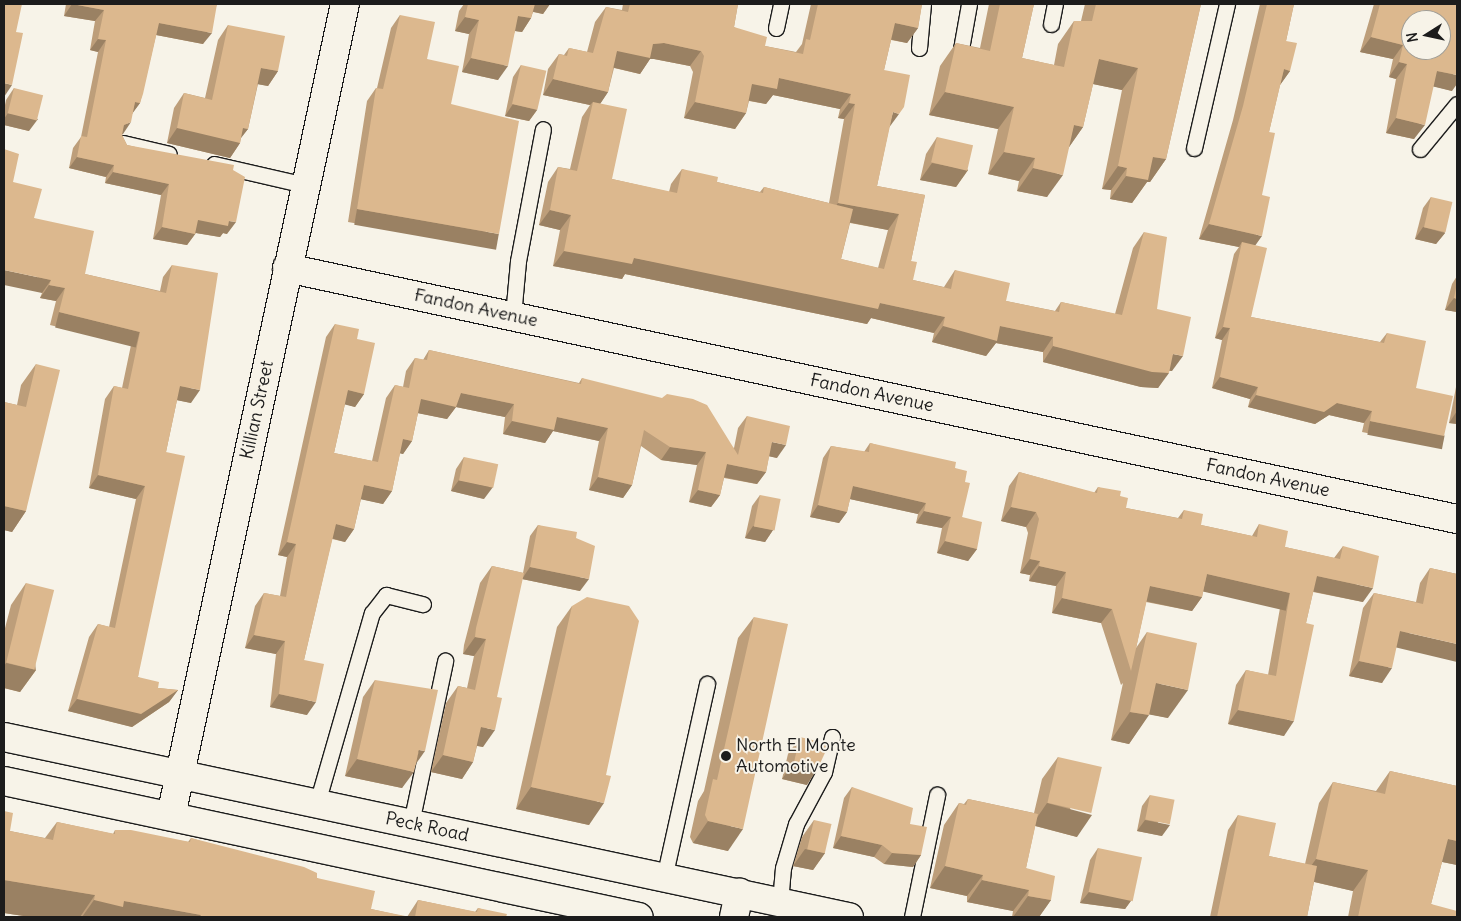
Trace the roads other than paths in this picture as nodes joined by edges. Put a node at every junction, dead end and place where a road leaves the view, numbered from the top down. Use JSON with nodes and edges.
{"nodes":[{"id":1,"x":345,"y":4,"type":"edge"},
{"id":2,"x":781,"y":4,"type":"edge"},
{"id":3,"x":923,"y":4,"type":"edge"},
{"id":4,"x":969,"y":4,"type":"edge"},
{"id":5,"x":1056,"y":4,"type":"edge"},
{"id":6,"x":1227,"y":4,"type":"edge"},
{"id":7,"x":1051,"y":24,"type":"dead end"},
{"id":8,"x":776,"y":28,"type":"dead end"},
{"id":9,"x":919,"y":48,"type":"dead end"},
{"id":10,"x":961,"y":49,"type":"edge"},
{"id":11,"x":1457,"y":104,"type":"edge"},
{"id":12,"x":543,"y":129,"type":"dead end"},
{"id":13,"x":123,"y":143,"type":"edge"},
{"id":14,"x":1194,"y":148,"type":"dead end"},
{"id":15,"x":1420,"y":149,"type":"dead end"},
{"id":16,"x":305,"y":186,"type":"junction"},
{"id":17,"x":287,"y":268,"type":"junction"},
{"id":18,"x":513,"y":316,"type":"junction"},
{"id":19,"x":1457,"y":519,"type":"edge"},
{"id":20,"x":423,"y":604,"type":"dead end"},
{"id":21,"x":445,"y":662,"type":"dead end"},
{"id":22,"x":707,"y":684,"type":"dead end"},
{"id":23,"x":4,"y":737,"type":"edge"},
{"id":24,"x":832,"y":737,"type":"dead end"},
{"id":25,"x":180,"y":774,"type":"junction"},
{"id":26,"x":4,"y":781,"type":"edge"},
{"id":27,"x":937,"y":795,"type":"dead end"},
{"id":28,"x":317,"y":803,"type":"junction"},
{"id":29,"x":171,"y":816,"type":"junction"},
{"id":30,"x":411,"y":823,"type":"junction"},
{"id":31,"x":664,"y":878,"type":"junction"},
{"id":32,"x":780,"y":902,"type":"junction"},
{"id":33,"x":736,"y":905,"type":"edge"},
{"id":34,"x":639,"y":917,"type":"edge"},
{"id":35,"x":849,"y":917,"type":"edge"},
{"id":36,"x":912,"y":917,"type":"edge"}],
"edges":[{"from":1,"to":16,"type":"street","name":"Killian Street"},
{"from":2,"to":8,"type":"lane"},
{"from":3,"to":9,"type":"lane"},
{"from":4,"to":10,"type":"lane"},
{"from":5,"to":7,"type":"lane"},
{"from":6,"to":14,"type":"lane"},
{"from":11,"to":15,"type":"lane"},
{"from":12,"to":18,"type":"lane"},
{"from":13,"to":16,"type":"lane"},
{"from":16,"to":17,"type":"street","name":"Killian Street"},
{"from":17,"to":18,"type":"street","name":"Fandon Avenue"},
{"from":17,"to":25,"type":"street","name":"Killian Street"},
{"from":18,"to":19,"type":"street","name":"Fandon Avenue"},
{"from":20,"to":28,"type":"lane"},
{"from":21,"to":30,"type":"lane"},
{"from":22,"to":31,"type":"lane"},
{"from":23,"to":25,"type":"street","name":"Peck Road"},
{"from":24,"to":32,"type":"lane"},
{"from":25,"to":28,"type":"street","name":"Peck Road"},
{"from":25,"to":29,"type":"street","name":"Killian Street"},
{"from":26,"to":29,"type":"street"},
{"from":27,"to":36,"type":"lane"},
{"from":28,"to":30,"type":"street","name":"Peck Road"},
{"from":29,"to":34,"type":"street"},
{"from":30,"to":31,"type":"street","name":"Peck Road"},
{"from":31,"to":33,"type":"street","name":"Peck Road"},
{"from":32,"to":33,"type":"street","name":"Peck Road"},
{"from":32,"to":35,"type":"street","name":"Peck Road"}]}
